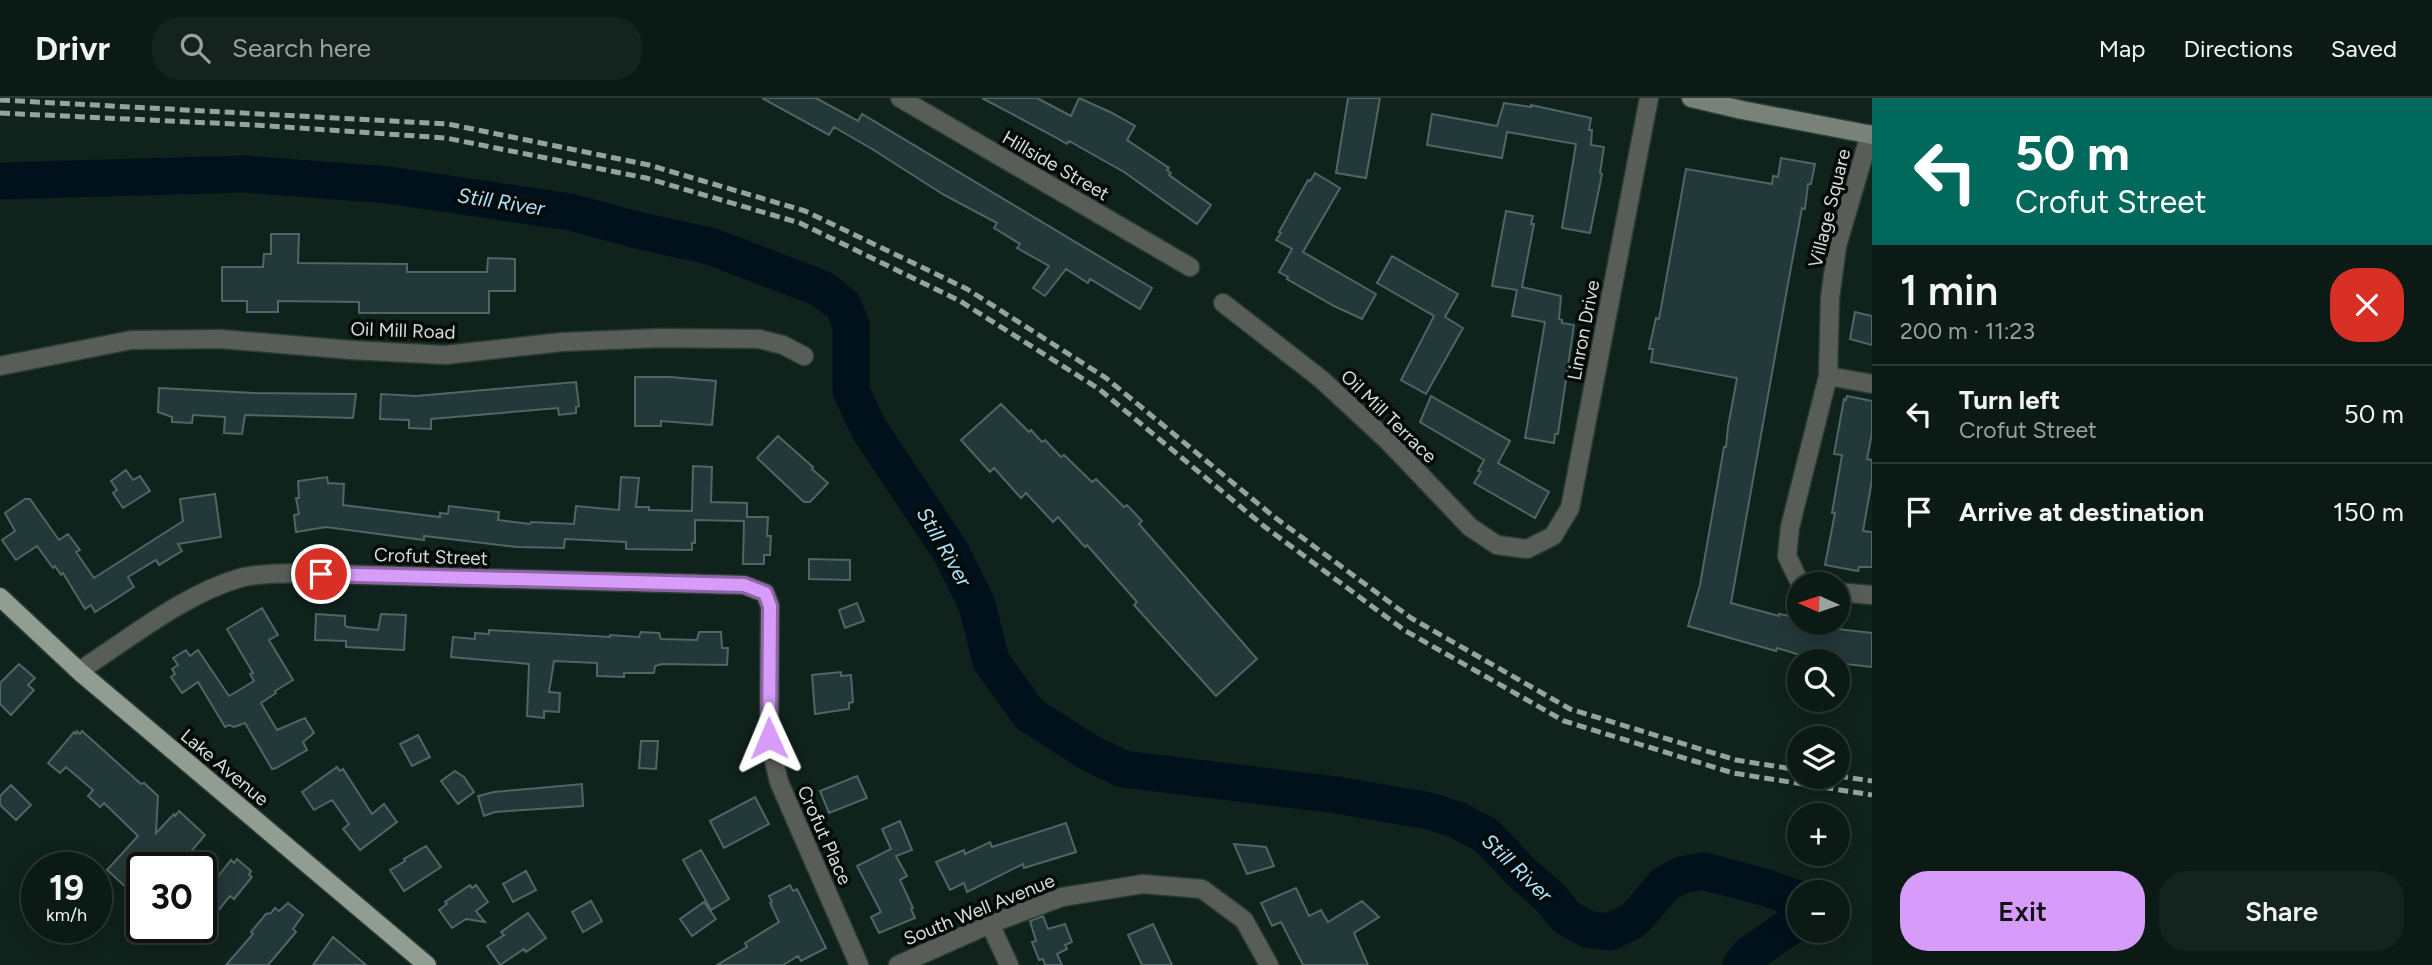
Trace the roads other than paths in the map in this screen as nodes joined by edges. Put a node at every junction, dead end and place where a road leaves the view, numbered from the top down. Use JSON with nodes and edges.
{"nodes":[{"id":1,"x":900,"y":98,"type":"edge"},
{"id":2,"x":1649,"y":98,"type":"edge"},
{"id":3,"x":1691,"y":98,"type":"edge"},
{"id":4,"x":1871,"y":135,"type":"edge"},
{"id":5,"x":1190,"y":267,"type":"dead end"},
{"id":6,"x":1223,"y":303,"type":"dead end"},
{"id":7,"x":804,"y":356,"type":"dead end"},
{"id":8,"x":0,"y":366,"type":"edge"},
{"id":9,"x":1828,"y":376,"type":"junction"},
{"id":10,"x":1872,"y":384,"type":"edge"},
{"id":11,"x":1527,"y":549,"type":"joint"},
{"id":12,"x":1795,"y":572,"type":"edge"},
{"id":13,"x":765,"y":593,"type":"joint"},
{"id":14,"x":1850,"y":593,"type":"edge"},
{"id":15,"x":1872,"y":595,"type":"edge"},
{"id":16,"x":0,"y":597,"type":"edge"},
{"id":17,"x":79,"y":671,"type":"junction"},
{"id":18,"x":990,"y":924,"type":"junction"},
{"id":19,"x":427,"y":965,"type":"edge"},
{"id":20,"x":859,"y":965,"type":"edge"},
{"id":21,"x":898,"y":965,"type":"edge"},
{"id":22,"x":1009,"y":965,"type":"edge"},
{"id":23,"x":1269,"y":965,"type":"edge"}],
"edges":[{"from":1,"to":5,"type":"street","name":"Hillside Street"},
{"from":2,"to":11,"type":"street","name":"Linron Drive"},
{"from":3,"to":4,"type":"main road"},
{"from":4,"to":9,"type":"street","name":"Village Square"},
{"from":6,"to":11,"type":"street","name":"Oil Mill Terrace"},
{"from":7,"to":8,"type":"street","name":"Oil Mill Road"},
{"from":9,"to":10,"type":"street"},
{"from":9,"to":12,"type":"street","name":"Village Square"},
{"from":13,"to":17,"type":"street","name":"Crofut Street"},
{"from":13,"to":20,"type":"street","name":"Crofut Place"},
{"from":14,"to":15,"type":"street"},
{"from":16,"to":17,"type":"main road","name":"Lake Avenue"},
{"from":17,"to":19,"type":"main road","name":"Lake Avenue"},
{"from":18,"to":21,"type":"street","name":"South Well Avenue"},
{"from":18,"to":22,"type":"street"},
{"from":18,"to":23,"type":"street","name":"South Well Avenue"}]}
